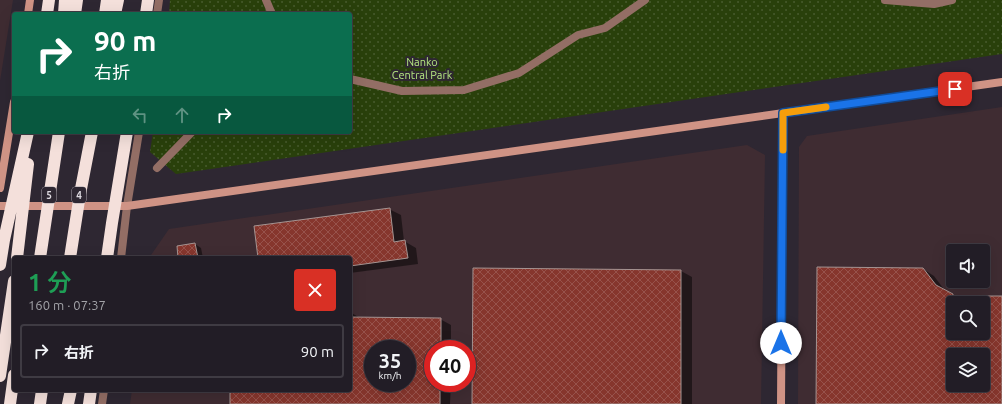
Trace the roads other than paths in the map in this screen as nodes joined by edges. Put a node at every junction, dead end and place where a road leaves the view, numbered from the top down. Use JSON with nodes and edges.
{"nodes":[{"id":1,"x":30,"y":0,"type":"edge"},
{"id":2,"x":49,"y":0,"type":"edge"},
{"id":3,"x":65,"y":0,"type":"edge"},
{"id":4,"x":77,"y":0,"type":"edge"},
{"id":5,"x":107,"y":0,"type":"edge"},
{"id":6,"x":118,"y":0,"type":"edge"},
{"id":7,"x":148,"y":0,"type":"edge"},
{"id":8,"x":159,"y":0,"type":"edge"},
{"id":9,"x":266,"y":0,"type":"edge"},
{"id":10,"x":645,"y":0,"type":"edge"},
{"id":11,"x":885,"y":0,"type":"edge"},
{"id":12,"x":952,"y":0,"type":"edge"},
{"id":13,"x":28,"y":12,"type":"edge"},
{"id":14,"x":47,"y":12,"type":"edge"},
{"id":15,"x":64,"y":12,"type":"edge"},
{"id":16,"x":75,"y":12,"type":"edge"},
{"id":17,"x":105,"y":12,"type":"edge"},
{"id":18,"x":115,"y":12,"type":"edge"},
{"id":19,"x":146,"y":12,"type":"edge"},
{"id":20,"x":157,"y":12,"type":"edge"},
{"id":21,"x":271,"y":12,"type":"edge"},
{"id":22,"x":352,"y":79,"type":"edge"},
{"id":23,"x":1002,"y":82,"type":"edge"},
{"id":24,"x":783,"y":113,"type":"junction"},
{"id":25,"x":12,"y":114,"type":"edge"},
{"id":26,"x":28,"y":134,"type":"edge"},
{"id":27,"x":32,"y":134,"type":"edge"},
{"id":28,"x":50,"y":134,"type":"edge"},
{"id":29,"x":59,"y":134,"type":"edge"},
{"id":30,"x":84,"y":134,"type":"edge"},
{"id":31,"x":92,"y":134,"type":"edge"},
{"id":32,"x":127,"y":134,"type":"edge"},
{"id":33,"x":139,"y":134,"type":"edge"},
{"id":34,"x":190,"y":134,"type":"edge"},
{"id":35,"x":157,"y":168,"type":"dead end"},
{"id":36,"x":0,"y":188,"type":"edge"},
{"id":37,"x":0,"y":206,"type":"edge"},
{"id":38,"x":127,"y":206,"type":"junction"},
{"id":39,"x":112,"y":223,"type":"junction"},
{"id":40,"x":17,"y":256,"type":"edge"},
{"id":41,"x":32,"y":256,"type":"edge"},
{"id":42,"x":40,"y":256,"type":"edge"},
{"id":43,"x":63,"y":256,"type":"edge"},
{"id":44,"x":70,"y":256,"type":"edge"},
{"id":45,"x":104,"y":256,"type":"edge"},
{"id":46,"x":107,"y":256,"type":"edge"},
{"id":47,"x":121,"y":256,"type":"edge"},
{"id":48,"x":0,"y":265,"type":"edge"},
{"id":49,"x":12,"y":295,"type":"edge"},
{"id":50,"x":0,"y":376,"type":"edge"},
{"id":51,"x":12,"y":390,"type":"edge"},
{"id":52,"x":19,"y":392,"type":"edge"},
{"id":53,"x":42,"y":392,"type":"edge"},
{"id":54,"x":49,"y":392,"type":"edge"},
{"id":55,"x":71,"y":392,"type":"edge"},
{"id":56,"x":91,"y":392,"type":"edge"},
{"id":57,"x":104,"y":392,"type":"edge"},
{"id":58,"x":10,"y":404,"type":"edge"},
{"id":59,"x":17,"y":404,"type":"edge"},
{"id":60,"x":40,"y":404,"type":"edge"},
{"id":61,"x":47,"y":404,"type":"edge"},
{"id":62,"x":68,"y":404,"type":"edge"},
{"id":63,"x":89,"y":404,"type":"edge"},
{"id":64,"x":102,"y":404,"type":"edge"},
{"id":65,"x":781,"y":404,"type":"edge"}],
"edges":[{"from":1,"to":13,"type":"street"},
{"from":2,"to":14,"type":"highway"},
{"from":3,"to":15,"type":"highway"},
{"from":4,"to":16,"type":"highway"},
{"from":5,"to":17,"type":"highway"},
{"from":6,"to":18,"type":"highway"},
{"from":7,"to":19,"type":"highway"},
{"from":8,"to":20,"type":"street"},
{"from":9,"to":21,"type":"street"},
{"from":10,"to":22,"type":"street"},
{"from":11,"to":12,"type":"street"},
{"from":23,"to":24,"type":"street"},
{"from":24,"to":38,"type":"street"},
{"from":24,"to":65,"type":"street"},
{"from":25,"to":36,"type":"street"},
{"from":26,"to":48,"type":"highway"},
{"from":27,"to":40,"type":"highway"},
{"from":28,"to":41,"type":"highway"},
{"from":29,"to":42,"type":"highway","number":"5"},
{"from":30,"to":43,"type":"highway","number":"5"},
{"from":31,"to":44,"type":"highway","number":"4"},
{"from":32,"to":39,"type":"highway"},
{"from":33,"to":38,"type":"street"},
{"from":34,"to":35,"type":"street"},
{"from":37,"to":38,"type":"street"},
{"from":38,"to":47,"type":"street"},
{"from":39,"to":45,"type":"highway"},
{"from":39,"to":46,"type":"highway"},
{"from":49,"to":50,"type":"highway"},
{"from":51,"to":58,"type":"highway"},
{"from":52,"to":59,"type":"highway"},
{"from":53,"to":60,"type":"highway"},
{"from":54,"to":61,"type":"highway"},
{"from":55,"to":62,"type":"highway"},
{"from":56,"to":63,"type":"highway"},
{"from":57,"to":64,"type":"street"}]}
